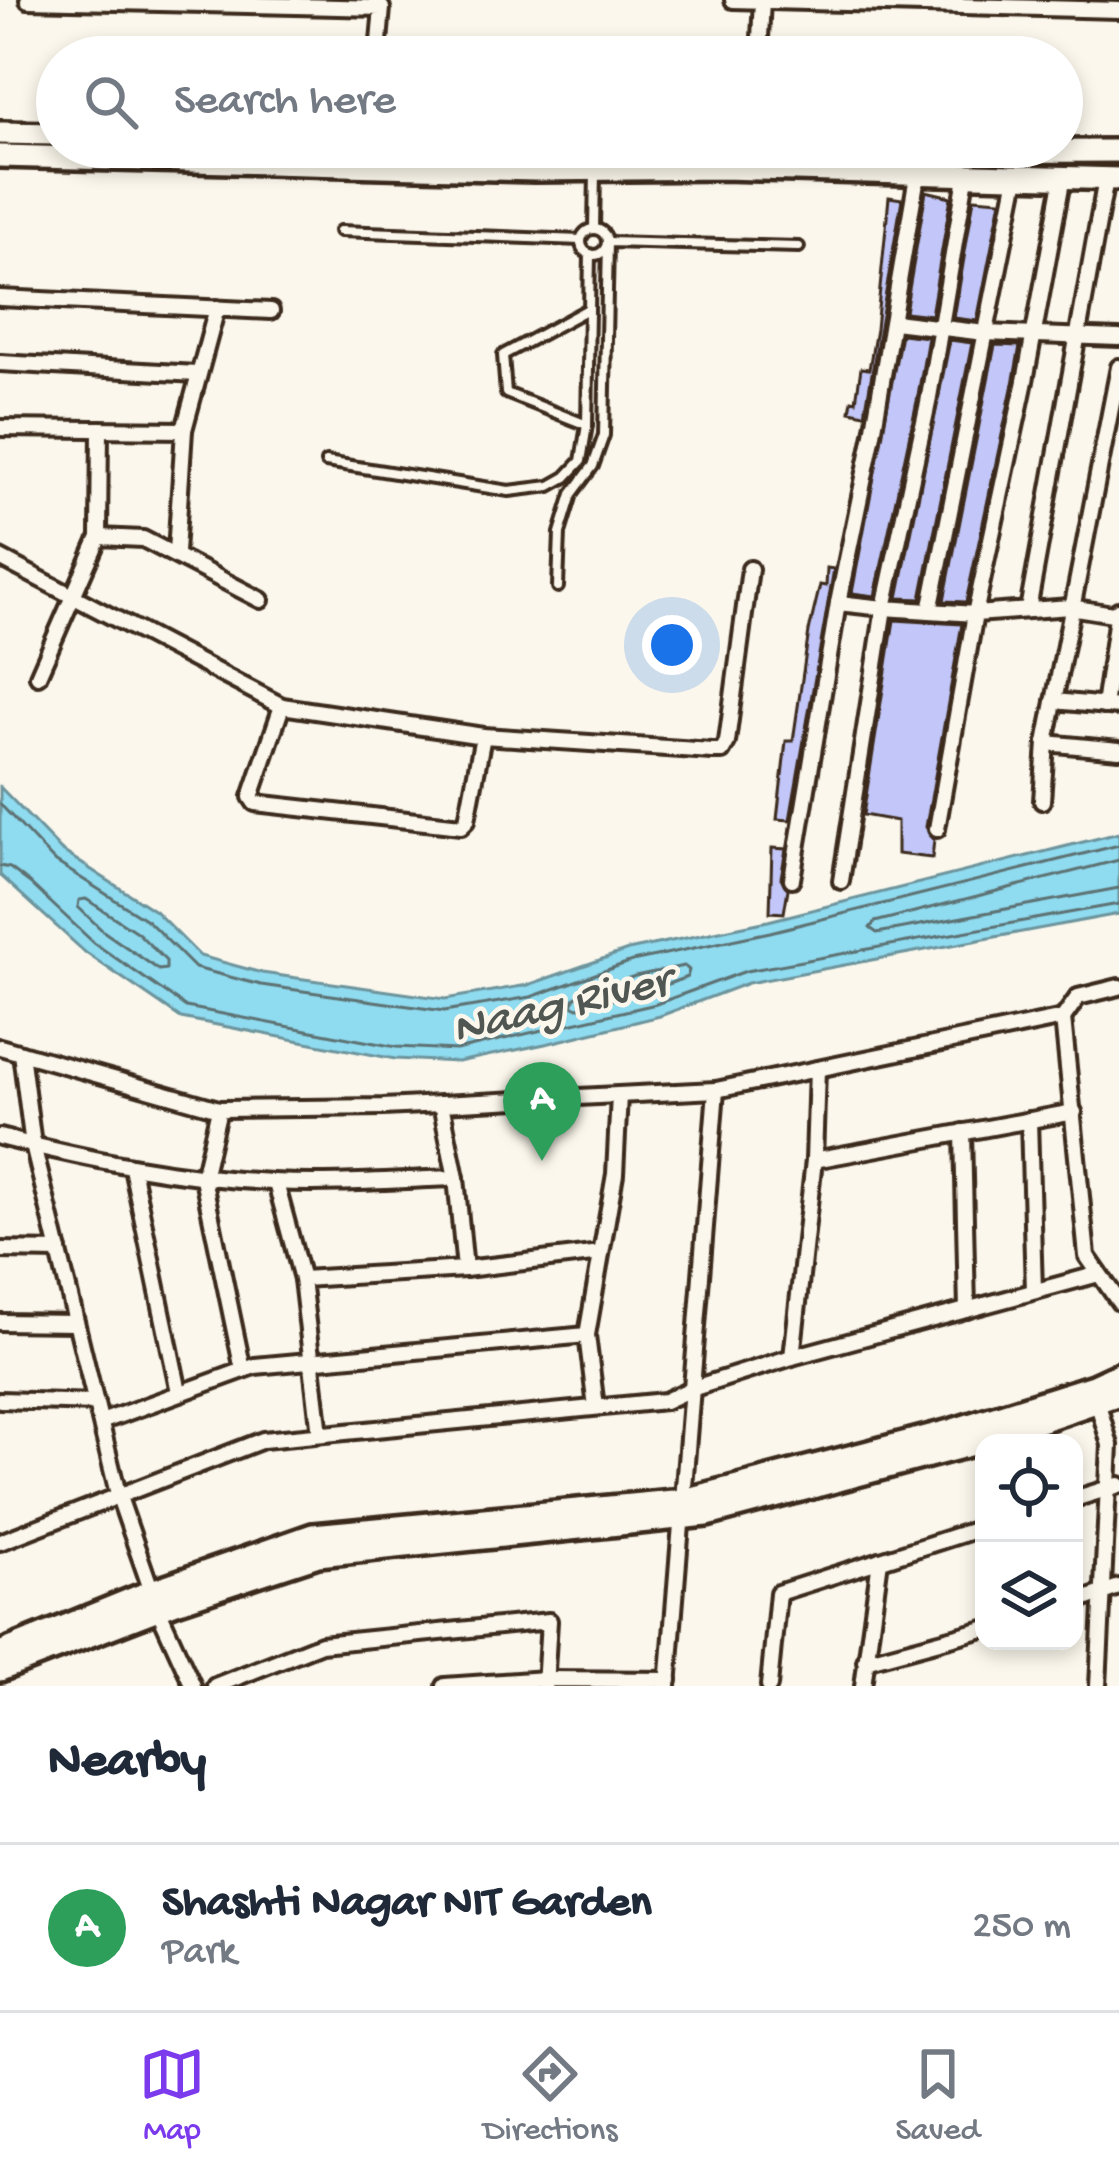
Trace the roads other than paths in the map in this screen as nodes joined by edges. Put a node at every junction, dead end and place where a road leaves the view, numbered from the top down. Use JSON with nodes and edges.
{"nodes":[{"id":1,"x":28,"y":0,"type":"edge"},
{"id":2,"x":733,"y":0,"type":"edge"},
{"id":3,"x":762,"y":1,"type":"edge"},
{"id":4,"x":383,"y":4,"type":"edge"},
{"id":5,"x":1119,"y":10,"type":"edge"},
{"id":6,"x":380,"y":36,"type":"edge"},
{"id":7,"x":760,"y":36,"type":"edge"},
{"id":8,"x":0,"y":133,"type":"edge"},
{"id":9,"x":36,"y":134,"type":"edge"},
{"id":10,"x":1083,"y":151,"type":"edge"},
{"id":11,"x":1119,"y":151,"type":"edge"},
{"id":12,"x":0,"y":156,"type":"edge"},
{"id":13,"x":36,"y":157,"type":"edge"},
{"id":14,"x":510,"y":168,"type":"edge"},
{"id":15,"x":622,"y":168,"type":"edge"},
{"id":16,"x":845,"y":168,"type":"edge"},
{"id":17,"x":595,"y":170,"type":"junction"},
{"id":18,"x":917,"y":176,"type":"junction"},
{"id":19,"x":1063,"y":176,"type":"junction"},
{"id":20,"x":966,"y":177,"type":"junction"},
{"id":21,"x":1017,"y":177,"type":"junction"},
{"id":22,"x":1113,"y":179,"type":"edge"},
{"id":23,"x":594,"y":229,"type":"junction"},
{"id":24,"x":340,"y":231,"type":"dead end"},
{"id":25,"x":581,"y":240,"type":"junction"},
{"id":26,"x":608,"y":242,"type":"junction"},
{"id":27,"x":799,"y":248,"type":"dead end"},
{"id":28,"x":590,"y":254,"type":"junction"},
{"id":29,"x":0,"y":298,"type":"edge"},
{"id":30,"x":217,"y":308,"type":"junction"},
{"id":31,"x":588,"y":309,"type":"junction"},
{"id":32,"x":271,"y":311,"type":"dead end"},
{"id":33,"x":894,"y":322,"type":"junction"},
{"id":34,"x":942,"y":330,"type":"junction"},
{"id":35,"x":985,"y":333,"type":"junction"},
{"id":36,"x":1034,"y":335,"type":"junction"},
{"id":37,"x":1078,"y":338,"type":"junction"},
{"id":38,"x":1119,"y":338,"type":"edge"},
{"id":39,"x":0,"y":363,"type":"edge"},
{"id":40,"x":1119,"y":367,"type":"edge"},
{"id":41,"x":197,"y":374,"type":"junction"},
{"id":42,"x":587,"y":425,"type":"junction"},
{"id":43,"x":0,"y":428,"type":"edge"},
{"id":44,"x":100,"y":429,"type":"junction"},
{"id":45,"x":184,"y":430,"type":"junction"},
{"id":46,"x":326,"y":462,"type":"dead end"},
{"id":47,"x":99,"y":537,"type":"junction"},
{"id":48,"x":176,"y":552,"type":"junction"},
{"id":49,"x":0,"y":558,"type":"edge"},
{"id":50,"x":749,"y":569,"type":"dead end"},
{"id":51,"x":558,"y":587,"type":"dead end"},
{"id":52,"x":74,"y":599,"type":"junction"},
{"id":53,"x":261,"y":600,"type":"dead end"},
{"id":54,"x":838,"y":603,"type":"junction"},
{"id":55,"x":1070,"y":607,"type":"junction"},
{"id":56,"x":884,"y":608,"type":"junction"},
{"id":57,"x":1028,"y":610,"type":"junction"},
{"id":58,"x":930,"y":611,"type":"junction"},
{"id":59,"x":1119,"y":612,"type":"edge"},
{"id":60,"x":975,"y":614,"type":"junction"},
{"id":61,"x":38,"y":676,"type":"dead end"},
{"id":62,"x":1054,"y":701,"type":"junction"},
{"id":63,"x":282,"y":706,"type":"junction"},
{"id":64,"x":1112,"y":706,"type":"edge"},
{"id":65,"x":483,"y":736,"type":"junction"},
{"id":66,"x":1046,"y":743,"type":"junction"},
{"id":67,"x":1119,"y":750,"type":"edge"},
{"id":68,"x":1042,"y":801,"type":"dead end"},
{"id":69,"x":937,"y":829,"type":"dead end"},
{"id":70,"x":792,"y":879,"type":"dead end"},
{"id":71,"x":841,"y":881,"type":"dead end"},
{"id":72,"x":1119,"y":987,"type":"edge"},
{"id":73,"x":1063,"y":1018,"type":"junction"},
{"id":74,"x":0,"y":1047,"type":"edge"},
{"id":75,"x":21,"y":1053,"type":"junction"},
{"id":76,"x":817,"y":1069,"type":"junction"},
{"id":77,"x":716,"y":1090,"type":"junction"},
{"id":78,"x":619,"y":1095,"type":"junction"},
{"id":79,"x":441,"y":1104,"type":"junction"},
{"id":80,"x":219,"y":1109,"type":"junction"},
{"id":81,"x":1074,"y":1112,"type":"junction"},
{"id":82,"x":1029,"y":1120,"type":"junction"},
{"id":83,"x":963,"y":1132,"type":"junction"},
{"id":84,"x":0,"y":1137,"type":"edge"},
{"id":85,"x":34,"y":1145,"type":"junction"},
{"id":86,"x":814,"y":1160,"type":"junction"},
{"id":87,"x":132,"y":1168,"type":"junction"},
{"id":88,"x":203,"y":1178,"type":"junction"},
{"id":89,"x":456,"y":1178,"type":"junction"},
{"id":90,"x":277,"y":1183,"type":"junction"},
{"id":91,"x":0,"y":1250,"type":"edge"},
{"id":92,"x":59,"y":1251,"type":"junction"},
{"id":93,"x":601,"y":1253,"type":"junction"},
{"id":94,"x":465,"y":1269,"type":"junction"},
{"id":95,"x":1100,"y":1274,"type":"junction"},
{"id":96,"x":302,"y":1279,"type":"junction"},
{"id":97,"x":1034,"y":1292,"type":"junction"},
{"id":98,"x":1119,"y":1302,"type":"edge"},
{"id":99,"x":967,"y":1310,"type":"junction"},
{"id":100,"x":0,"y":1322,"type":"edge"},
{"id":101,"x":76,"y":1322,"type":"junction"},
{"id":102,"x":587,"y":1335,"type":"junction"},
{"id":103,"x":792,"y":1357,"type":"junction"},
{"id":104,"x":313,"y":1360,"type":"junction"},
{"id":105,"x":243,"y":1370,"type":"junction"},
{"id":106,"x":1119,"y":1374,"type":"edge"},
{"id":107,"x":691,"y":1389,"type":"junction"},
{"id":108,"x":179,"y":1392,"type":"junction"},
{"id":109,"x":1103,"y":1395,"type":"edge"},
{"id":110,"x":0,"y":1400,"type":"edge"},
{"id":111,"x":96,"y":1403,"type":"junction"},
{"id":112,"x":596,"y":1408,"type":"junction"},
{"id":113,"x":101,"y":1422,"type":"junction"},
{"id":114,"x":320,"y":1434,"type":"junction"},
{"id":115,"x":1113,"y":1486,"type":"edge"},
{"id":116,"x":118,"y":1494,"type":"junction"},
{"id":117,"x":1083,"y":1496,"type":"edge"},
{"id":118,"x":683,"y":1510,"type":"junction"},
{"id":119,"x":975,"y":1530,"type":"edge"},
{"id":120,"x":0,"y":1542,"type":"edge"},
{"id":121,"x":880,"y":1560,"type":"junction"},
{"id":122,"x":1119,"y":1587,"type":"edge"},
{"id":123,"x":1102,"y":1593,"type":"junction"},
{"id":124,"x":155,"y":1600,"type":"junction"},
{"id":125,"x":1083,"y":1600,"type":"edge"},
{"id":126,"x":975,"y":1631,"type":"edge"},
{"id":127,"x":0,"y":1654,"type":"edge"},
{"id":128,"x":865,"y":1661,"type":"junction"},
{"id":129,"x":0,"y":1670,"type":"edge"},
{"id":130,"x":545,"y":1682,"type":"edge"},
{"id":131,"x":668,"y":1683,"type":"edge"},
{"id":132,"x":193,"y":1686,"type":"edge"},
{"id":133,"x":215,"y":1686,"type":"edge"},
{"id":134,"x":446,"y":1686,"type":"edge"},
{"id":135,"x":769,"y":1686,"type":"edge"},
{"id":136,"x":863,"y":1686,"type":"edge"},
{"id":137,"x":1098,"y":1686,"type":"edge"}],
"edges":[{"from":1,"to":4,"type":"street"},
{"from":2,"to":3,"type":"street"},
{"from":3,"to":5,"type":"street"},
{"from":3,"to":7,"type":"street"},
{"from":4,"to":6,"type":"street"},
{"from":8,"to":9,"type":"main road"},
{"from":10,"to":11,"type":"main road"},
{"from":12,"to":13,"type":"main road"},
{"from":14,"to":17,"type":"main road"},
{"from":15,"to":17,"type":"main road"},
{"from":16,"to":18,"type":"main road"},
{"from":17,"to":23,"type":"lane"},
{"from":18,"to":20,"type":"main road"},
{"from":18,"to":33,"type":"street"},
{"from":19,"to":21,"type":"main road"},
{"from":19,"to":22,"type":"main road"},
{"from":19,"to":36,"type":"street"},
{"from":20,"to":21,"type":"main road"},
{"from":20,"to":34,"type":"street"},
{"from":21,"to":35,"type":"street"},
{"from":22,"to":37,"type":"street"},
{"from":23,"to":25,"type":"lane"},
{"from":23,"to":26,"type":"lane"},
{"from":24,"to":25,"type":"lane"},
{"from":25,"to":28,"type":"lane"},
{"from":26,"to":27,"type":"lane"},
{"from":26,"to":28,"type":"lane"},
{"from":26,"to":51,"type":"lane"},
{"from":28,"to":31,"type":"lane"},
{"from":29,"to":30,"type":"street"},
{"from":30,"to":32,"type":"street"},
{"from":30,"to":41,"type":"street"},
{"from":31,"to":42,"type":"lane"},
{"from":31,"to":42,"type":"lane"},
{"from":33,"to":34,"type":"street"},
{"from":33,"to":54,"type":"street"},
{"from":34,"to":35,"type":"street"},
{"from":34,"to":56,"type":"street"},
{"from":35,"to":36,"type":"street"},
{"from":35,"to":58,"type":"street"},
{"from":36,"to":37,"type":"street"},
{"from":36,"to":60,"type":"street"},
{"from":37,"to":38,"type":"street"},
{"from":37,"to":57,"type":"street"},
{"from":39,"to":41,"type":"street"},
{"from":40,"to":55,"type":"street"},
{"from":41,"to":45,"type":"street"},
{"from":42,"to":46,"type":"lane"},
{"from":43,"to":44,"type":"street"},
{"from":44,"to":45,"type":"street"},
{"from":44,"to":47,"type":"street"},
{"from":45,"to":48,"type":"street"},
{"from":47,"to":48,"type":"street"},
{"from":47,"to":52,"type":"street"},
{"from":48,"to":53,"type":"street"},
{"from":49,"to":52,"type":"street"},
{"from":50,"to":65,"type":"street"},
{"from":52,"to":61,"type":"street"},
{"from":52,"to":63,"type":"street"},
{"from":54,"to":56,"type":"street"},
{"from":54,"to":70,"type":"street"},
{"from":55,"to":57,"type":"street"},
{"from":55,"to":59,"type":"street"},
{"from":55,"to":62,"type":"street"},
{"from":56,"to":58,"type":"street"},
{"from":56,"to":71,"type":"street"},
{"from":57,"to":60,"type":"street"},
{"from":58,"to":60,"type":"street"},
{"from":59,"to":64,"type":"street"},
{"from":60,"to":69,"type":"street"},
{"from":62,"to":64,"type":"street"},
{"from":62,"to":66,"type":"street"},
{"from":63,"to":65,"type":"street"},
{"from":63,"to":65,"type":"street"},
{"from":66,"to":67,"type":"street"},
{"from":66,"to":68,"type":"street"},
{"from":72,"to":73,"type":"street"},
{"from":73,"to":76,"type":"street"},
{"from":73,"to":81,"type":"street"},
{"from":74,"to":75,"type":"street"},
{"from":75,"to":80,"type":"street"},
{"from":75,"to":85,"type":"street"},
{"from":76,"to":77,"type":"street"},
{"from":76,"to":86,"type":"street"},
{"from":77,"to":78,"type":"street"},
{"from":77,"to":107,"type":"street"},
{"from":78,"to":79,"type":"street"},
{"from":78,"to":93,"type":"street"},
{"from":79,"to":80,"type":"street"},
{"from":79,"to":89,"type":"street"},
{"from":80,"to":88,"type":"street"},
{"from":81,"to":82,"type":"street"},
{"from":81,"to":95,"type":"street"},
{"from":82,"to":83,"type":"street"},
{"from":82,"to":97,"type":"street"},
{"from":83,"to":86,"type":"street"},
{"from":83,"to":99,"type":"street"},
{"from":84,"to":85,"type":"street"},
{"from":85,"to":87,"type":"street"},
{"from":85,"to":92,"type":"street"},
{"from":86,"to":103,"type":"street"},
{"from":87,"to":88,"type":"street"},
{"from":87,"to":108,"type":"street"},
{"from":88,"to":90,"type":"street"},
{"from":88,"to":105,"type":"street"},
{"from":89,"to":90,"type":"street"},
{"from":89,"to":94,"type":"street"},
{"from":90,"to":96,"type":"street"},
{"from":91,"to":92,"type":"street"},
{"from":92,"to":101,"type":"street"},
{"from":93,"to":94,"type":"street"},
{"from":93,"to":102,"type":"street"},
{"from":94,"to":96,"type":"street"},
{"from":95,"to":97,"type":"street"},
{"from":95,"to":98,"type":"street"},
{"from":96,"to":104,"type":"street"},
{"from":97,"to":99,"type":"street"},
{"from":99,"to":103,"type":"street"},
{"from":100,"to":101,"type":"street"},
{"from":101,"to":111,"type":"street"},
{"from":102,"to":104,"type":"street"},
{"from":102,"to":112,"type":"street"},
{"from":103,"to":107,"type":"street"},
{"from":104,"to":105,"type":"street"},
{"from":104,"to":114,"type":"street"},
{"from":105,"to":108,"type":"street"},
{"from":106,"to":109,"type":"main road"},
{"from":107,"to":112,"type":"street"},
{"from":107,"to":118,"type":"street"},
{"from":108,"to":113,"type":"street"},
{"from":109,"to":115,"type":"street"},
{"from":109,"to":118,"type":"main road"},
{"from":110,"to":111,"type":"street"},
{"from":111,"to":113,"type":"street"},
{"from":112,"to":114,"type":"street"},
{"from":113,"to":116,"type":"street"},
{"from":114,"to":116,"type":"street"},
{"from":115,"to":117,"type":"street"},
{"from":115,"to":123,"type":"street"},
{"from":116,"to":120,"type":"street"},
{"from":116,"to":124,"type":"street"},
{"from":118,"to":124,"type":"main road"},
{"from":118,"to":131,"type":"street"},
{"from":119,"to":121,"type":"street"},
{"from":121,"to":128,"type":"street"},
{"from":121,"to":135,"type":"street"},
{"from":122,"to":123,"type":"street"},
{"from":123,"to":125,"type":"street"},
{"from":123,"to":137,"type":"street"},
{"from":124,"to":127,"type":"main road"},
{"from":124,"to":129,"type":"main road"},
{"from":124,"to":132,"type":"street"},
{"from":126,"to":128,"type":"street"},
{"from":128,"to":136,"type":"street"},
{"from":130,"to":131,"type":"street"},
{"from":130,"to":133,"type":"street"},
{"from":130,"to":134,"type":"street"}]}
